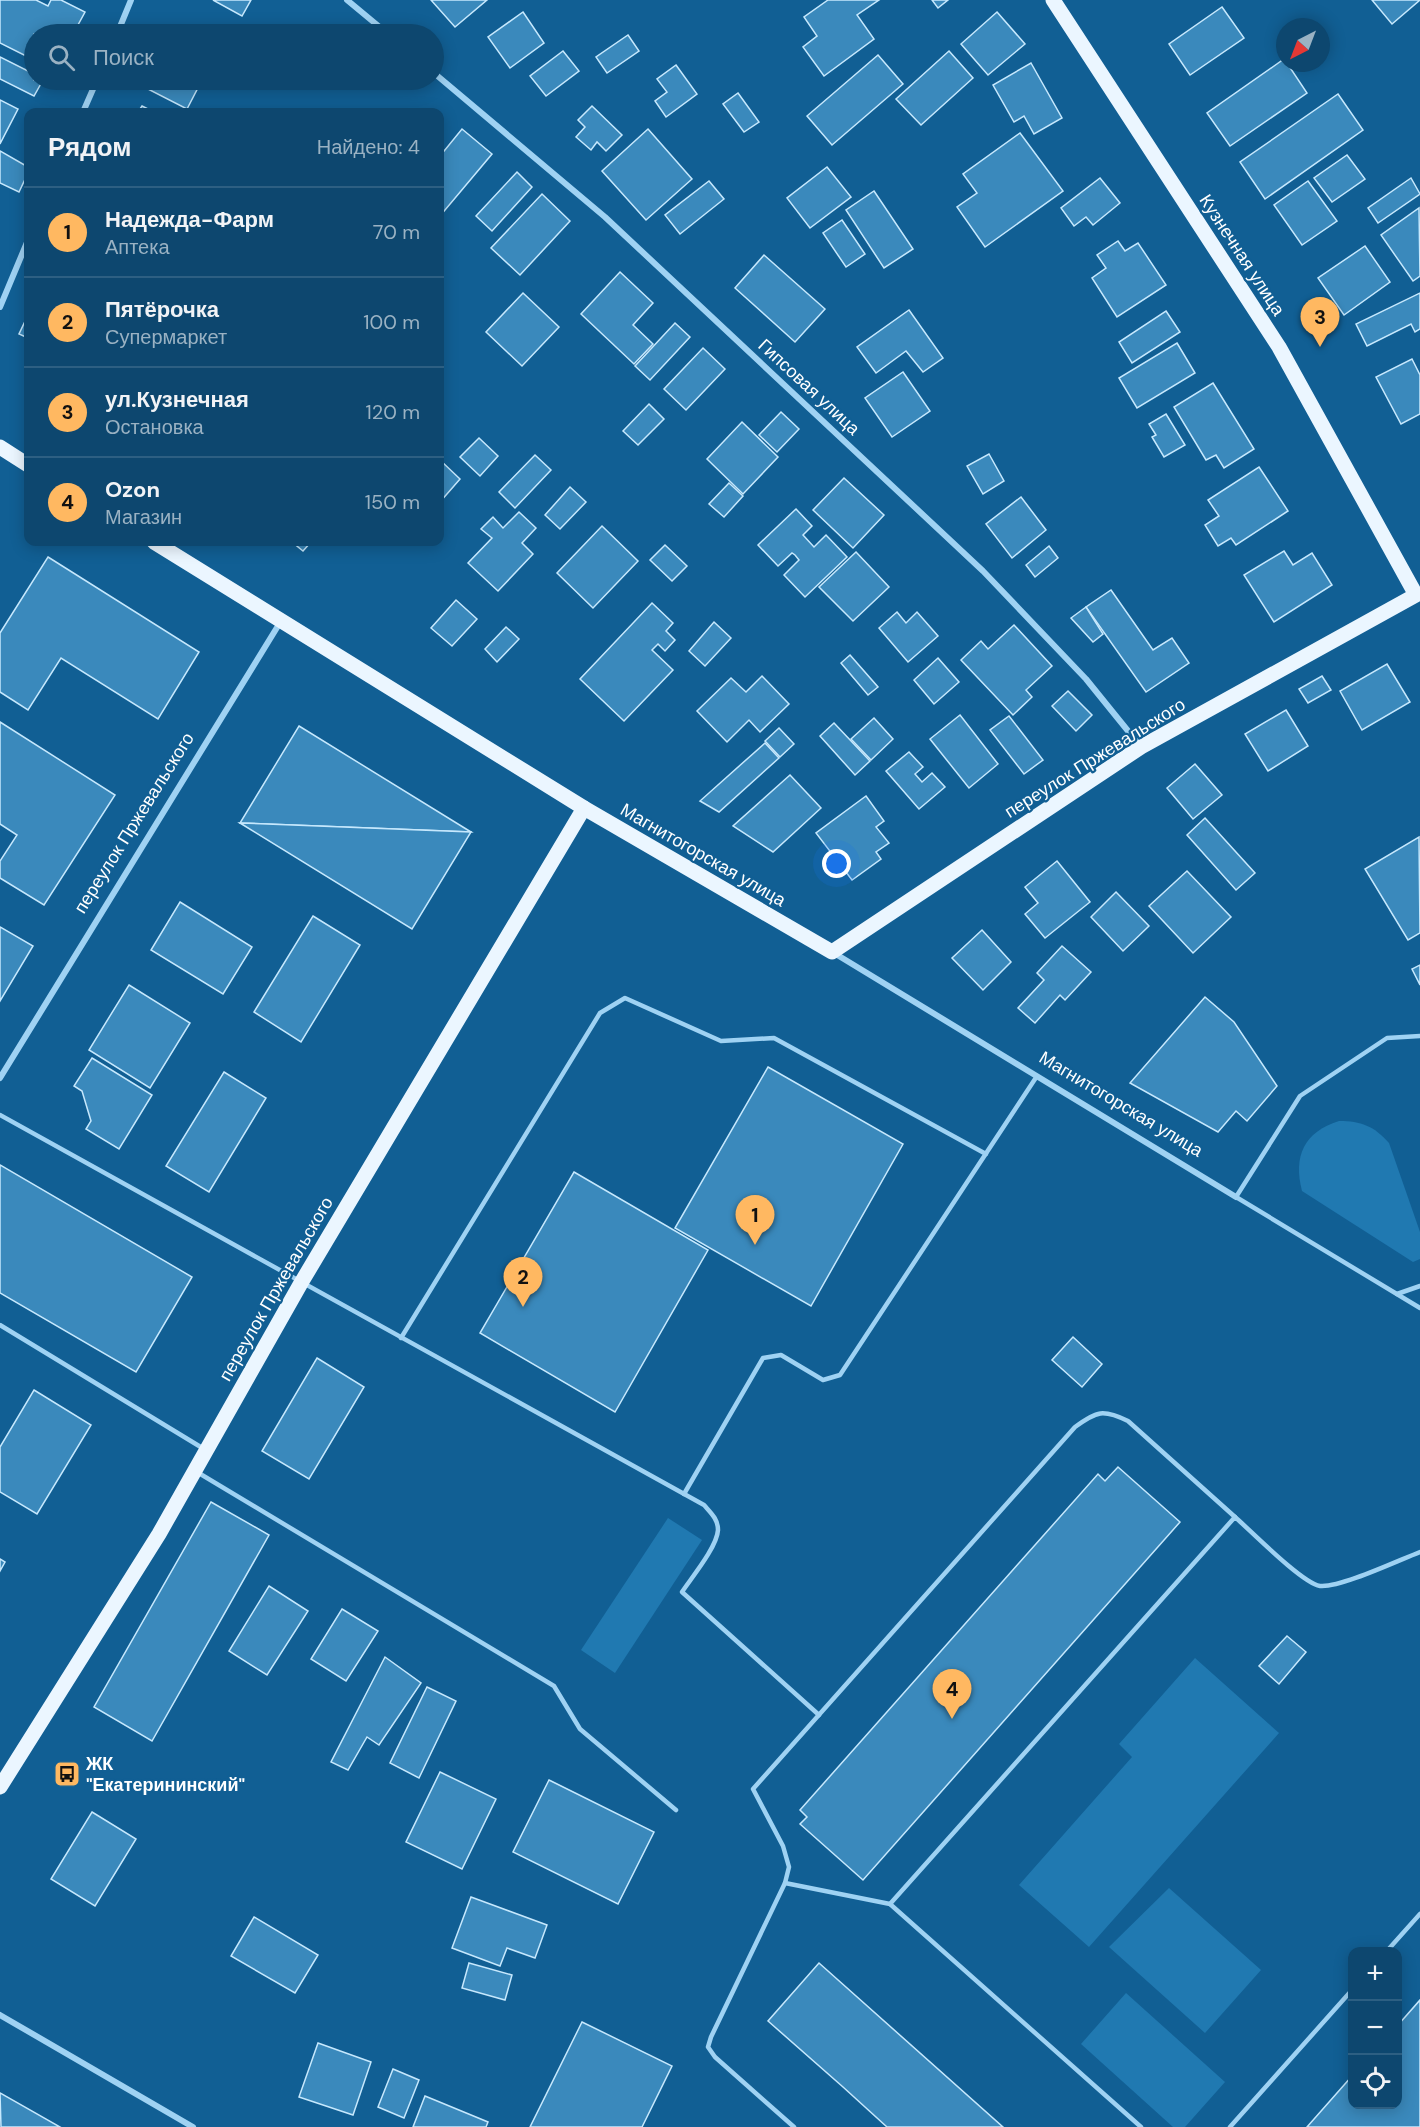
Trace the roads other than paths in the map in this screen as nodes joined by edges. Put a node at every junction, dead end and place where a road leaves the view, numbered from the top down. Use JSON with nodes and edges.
{"nodes":[{"id":1,"x":131,"y":0,"type":"edge"},
{"id":2,"x":347,"y":0,"type":"edge"},
{"id":3,"x":1053,"y":0,"type":"edge"},
{"id":4,"x":121,"y":24,"type":"edge"},
{"id":5,"x":376,"y":24,"type":"edge"},
{"id":6,"x":444,"y":81,"type":"edge"},
{"id":7,"x":93,"y":90,"type":"edge"},
{"id":8,"x":85,"y":108,"type":"edge"},
{"id":9,"x":24,"y":250,"type":"edge"},
{"id":10,"x":0,"y":307,"type":"edge"},
{"id":11,"x":0,"y":447,"type":"edge"},
{"id":12,"x":24,"y":462,"type":"edge"},
{"id":13,"x":161,"y":546,"type":"edge"},
{"id":14,"x":1419,"y":597,"type":"edge"},
{"id":15,"x":282,"y":620,"type":"junction"},
{"id":16,"x":1141,"y":747,"type":"junction"},
{"id":17,"x":584,"y":808,"type":"junction"},
{"id":18,"x":832,"y":952,"type":"junction"},
{"id":19,"x":1420,"y":1036,"type":"edge"},
{"id":20,"x":1036,"y":1076,"type":"junction"},
{"id":21,"x":0,"y":1078,"type":"edge"},
{"id":22,"x":0,"y":1115,"type":"edge"},
{"id":23,"x":986,"y":1154,"type":"junction"},
{"id":24,"x":1236,"y":1197,"type":"junction"},
{"id":25,"x":301,"y":1282,"type":"junction"},
{"id":26,"x":1420,"y":1286,"type":"edge"},
{"id":27,"x":1397,"y":1294,"type":"junction"},
{"id":28,"x":1420,"y":1308,"type":"edge"},
{"id":29,"x":0,"y":1325,"type":"edge"},
{"id":30,"x":401,"y":1338,"type":"junction"},
{"id":31,"x":206,"y":1451,"type":"junction"},
{"id":32,"x":195,"y":1470,"type":"junction"},
{"id":33,"x":684,"y":1494,"type":"junction"},
{"id":34,"x":1235,"y":1517,"type":"junction"},
{"id":35,"x":1420,"y":1552,"type":"edge"},
{"id":36,"x":819,"y":1715,"type":"junction"},
{"id":37,"x":0,"y":1787,"type":"edge"},
{"id":38,"x":676,"y":1809,"type":"dead end"},
{"id":39,"x":785,"y":1883,"type":"junction"},
{"id":40,"x":890,"y":1904,"type":"junction"},
{"id":41,"x":1420,"y":1914,"type":"edge"},
{"id":42,"x":1390,"y":1947,"type":"edge"},
{"id":43,"x":1348,"y":1996,"type":"edge"},
{"id":44,"x":0,"y":2015,"type":"edge"},
{"id":45,"x":193,"y":2127,"type":"edge"},
{"id":46,"x":794,"y":2127,"type":"edge"},
{"id":47,"x":1141,"y":2127,"type":"edge"},
{"id":48,"x":1230,"y":2127,"type":"edge"}],
"edges":[{"from":1,"to":4,"type":"street"},
{"from":2,"to":5,"type":"street"},
{"from":3,"to":14,"type":"main road","name":"Кузнечная улица"},
{"from":6,"to":16,"type":"street","name":"Гипсовая улица"},
{"from":7,"to":8,"type":"street"},
{"from":9,"to":10,"type":"street"},
{"from":11,"to":12,"type":"main road"},
{"from":13,"to":15,"type":"main road","name":"Магнитогорская улица"},
{"from":14,"to":16,"type":"main road","name":"переулок Пржевальского"},
{"from":15,"to":17,"type":"main road","name":"Магнитогорская улица"},
{"from":15,"to":21,"type":"street","name":"переулок Пржевальского"},
{"from":16,"to":18,"type":"main road","name":"переулок Пржевальского"},
{"from":17,"to":18,"type":"main road","name":"Магнитогорская улица"},
{"from":17,"to":25,"type":"main road","name":"переулок Пржевальского"},
{"from":18,"to":20,"type":"street","name":"Магнитогорская улица"},
{"from":19,"to":24,"type":"lane"},
{"from":20,"to":23,"type":"lane"},
{"from":20,"to":24,"type":"street","name":"Магнитогорская улица"},
{"from":22,"to":25,"type":"lane"},
{"from":23,"to":30,"type":"lane"},
{"from":23,"to":33,"type":"lane"},
{"from":24,"to":27,"type":"lane"},
{"from":25,"to":30,"type":"lane"},
{"from":25,"to":31,"type":"main road","name":"переулок Пржевальского"},
{"from":26,"to":27,"type":"lane"},
{"from":27,"to":28,"type":"lane"},
{"from":29,"to":31,"type":"lane"},
{"from":30,"to":33,"type":"lane"},
{"from":31,"to":32,"type":"main road","name":"переулок Пржевальского"},
{"from":32,"to":37,"type":"main road","name":"переулок Пржевальского"},
{"from":32,"to":38,"type":"lane"},
{"from":33,"to":36,"type":"lane"},
{"from":34,"to":35,"type":"lane"},
{"from":34,"to":36,"type":"lane"},
{"from":34,"to":40,"type":"lane"},
{"from":36,"to":39,"type":"lane"},
{"from":39,"to":40,"type":"lane"},
{"from":39,"to":46,"type":"lane"},
{"from":40,"to":47,"type":"lane"},
{"from":41,"to":42,"type":"lane"},
{"from":43,"to":48,"type":"lane"},
{"from":44,"to":45,"type":"street"}]}
